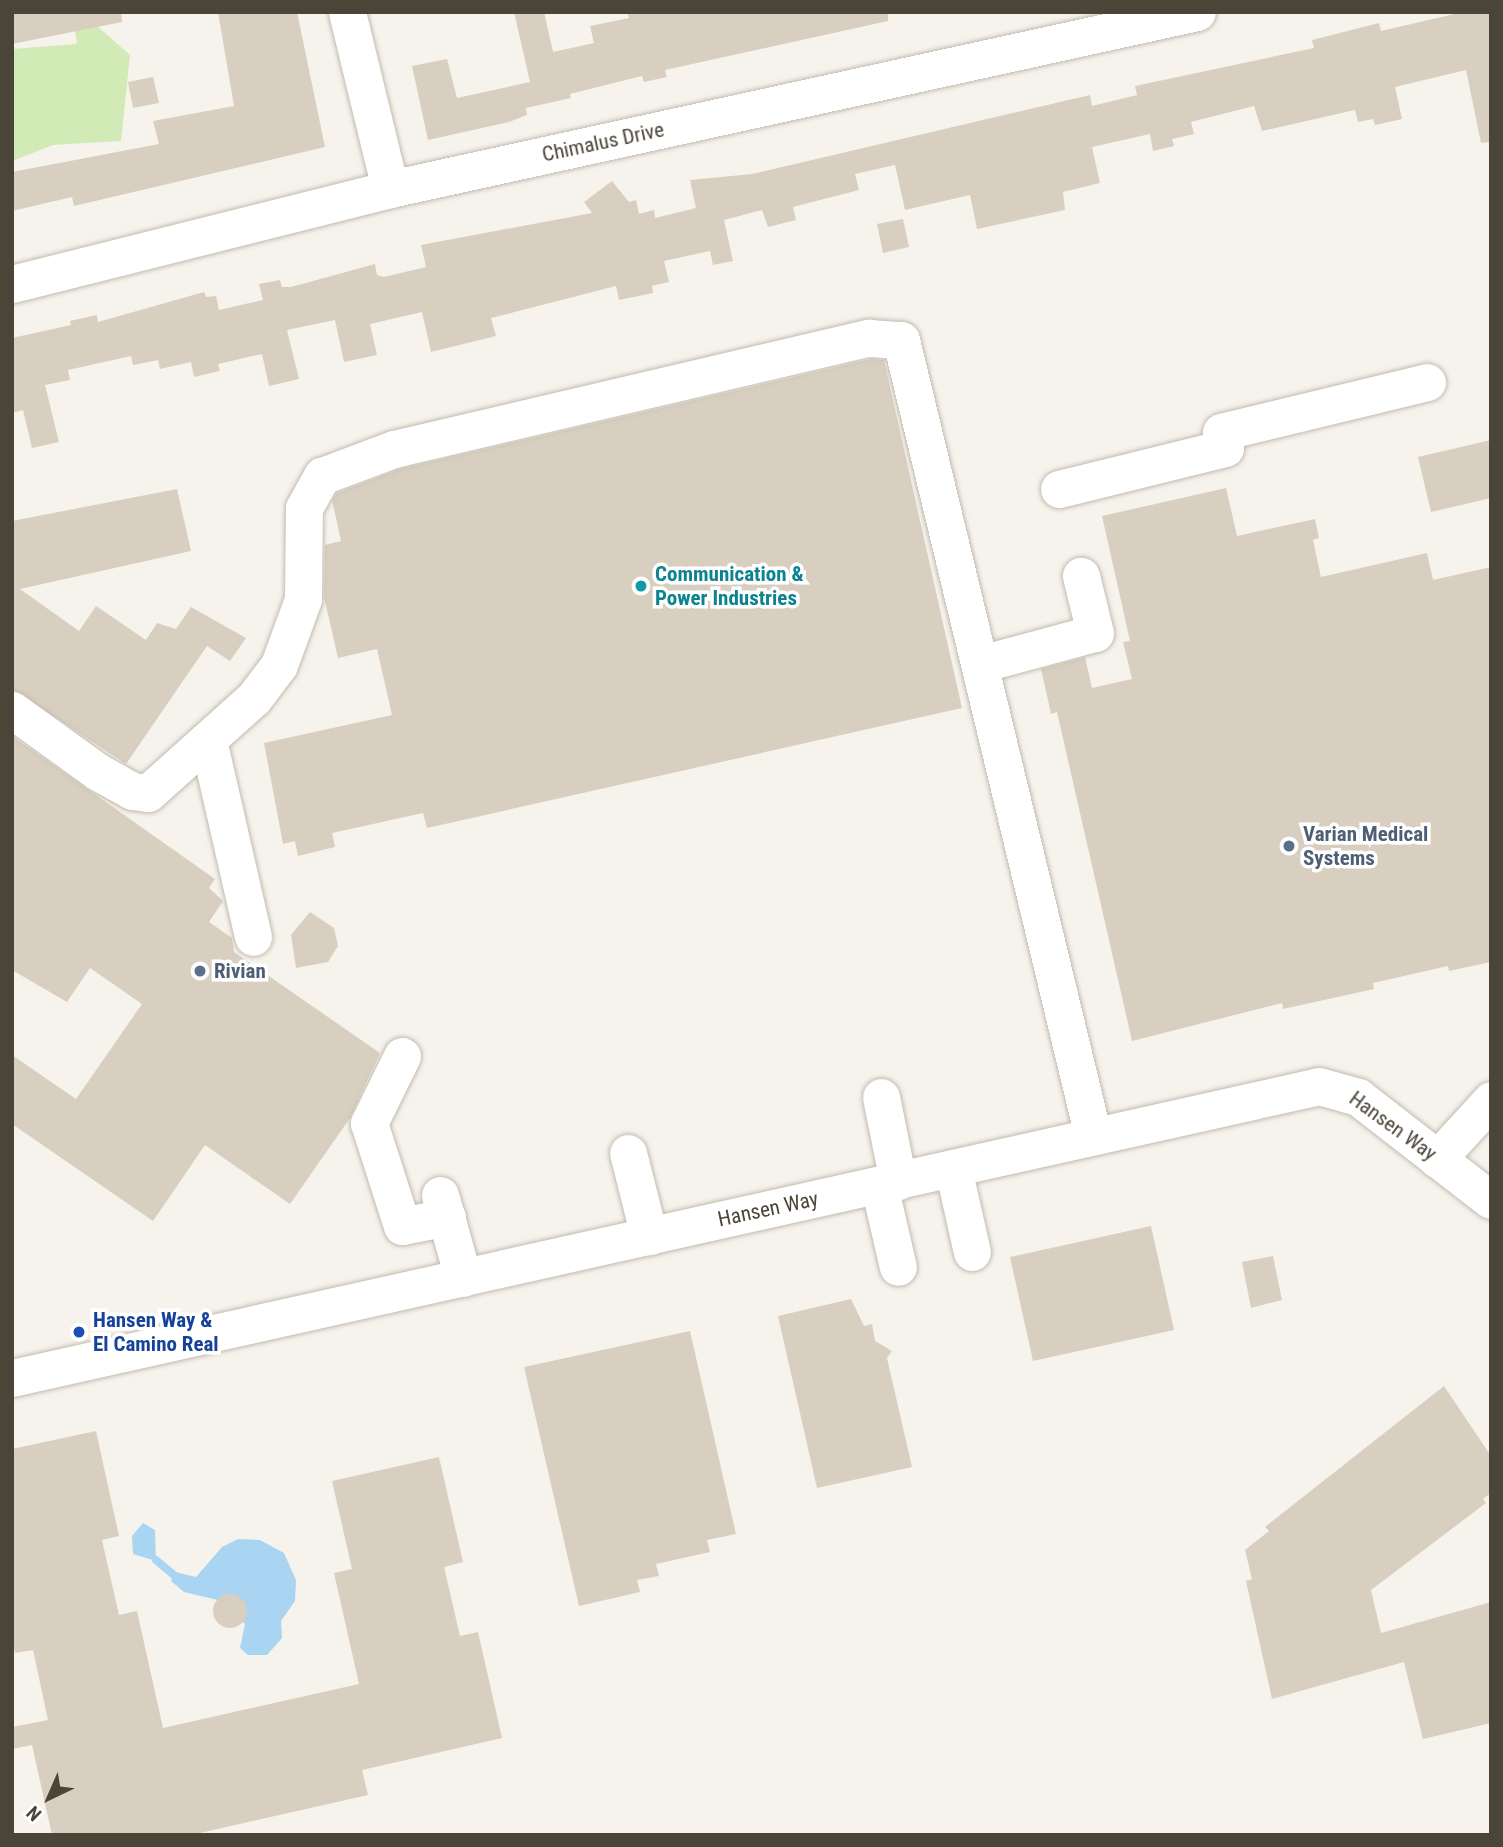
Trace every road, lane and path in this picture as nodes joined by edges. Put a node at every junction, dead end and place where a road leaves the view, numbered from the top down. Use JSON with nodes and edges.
{"nodes":[{"id":1,"x":347,"y":12,"type":"edge"},
{"id":2,"x":1197,"y":12,"type":"edge"},
{"id":3,"x":390,"y":189,"type":"junction"},
{"id":4,"x":12,"y":284,"type":"edge"},
{"id":5,"x":1427,"y":382,"type":"dead end"},
{"id":6,"x":1059,"y":489,"type":"dead end"},
{"id":7,"x":1081,"y":576,"type":"dead end"},
{"id":8,"x":980,"y":664,"type":"junction"},
{"id":9,"x":12,"y":710,"type":"edge"},
{"id":10,"x":208,"y":740,"type":"junction"},
{"id":11,"x":253,"y":937,"type":"dead end"},
{"id":12,"x":402,"y":1056,"type":"dead end"},
{"id":13,"x":881,"y":1097,"type":"dead end"},
{"id":14,"x":1491,"y":1100,"type":"edge"},
{"id":15,"x":1093,"y":1136,"type":"junction"},
{"id":16,"x":628,"y":1153,"type":"dead end"},
{"id":17,"x":1437,"y":1159,"type":"junction"},
{"id":18,"x":953,"y":1168,"type":"junction"},
{"id":19,"x":888,"y":1183,"type":"junction"},
{"id":20,"x":1491,"y":1200,"type":"edge"},
{"id":21,"x":649,"y":1236,"type":"junction"},
{"id":22,"x":972,"y":1252,"type":"dead end"},
{"id":23,"x":898,"y":1267,"type":"dead end"},
{"id":24,"x":463,"y":1278,"type":"junction"},
{"id":25,"x":12,"y":1378,"type":"edge"}],
"edges":[{"from":1,"to":3,"type":"street"},
{"from":2,"to":3,"type":"street","name":"Chimalus Drive"},
{"from":3,"to":4,"type":"street","name":"Chimalus Drive"},
{"from":5,"to":6,"type":"street"},
{"from":7,"to":8,"type":"street"},
{"from":8,"to":10,"type":"street"},
{"from":8,"to":15,"type":"street"},
{"from":9,"to":10,"type":"street"},
{"from":10,"to":11,"type":"street"},
{"from":12,"to":24,"type":"street"},
{"from":13,"to":19,"type":"street"},
{"from":14,"to":17,"type":"street"},
{"from":15,"to":17,"type":"street","name":"Hansen Way"},
{"from":15,"to":18,"type":"street","name":"Hansen Way"},
{"from":16,"to":21,"type":"street"},
{"from":17,"to":20,"type":"street","name":"Hansen Way"},
{"from":18,"to":19,"type":"street","name":"Hansen Way"},
{"from":18,"to":22,"type":"street"},
{"from":19,"to":21,"type":"street","name":"Hansen Way"},
{"from":19,"to":23,"type":"street"},
{"from":21,"to":24,"type":"street","name":"Hansen Way"},
{"from":24,"to":25,"type":"street","name":"Hansen Way"}]}
